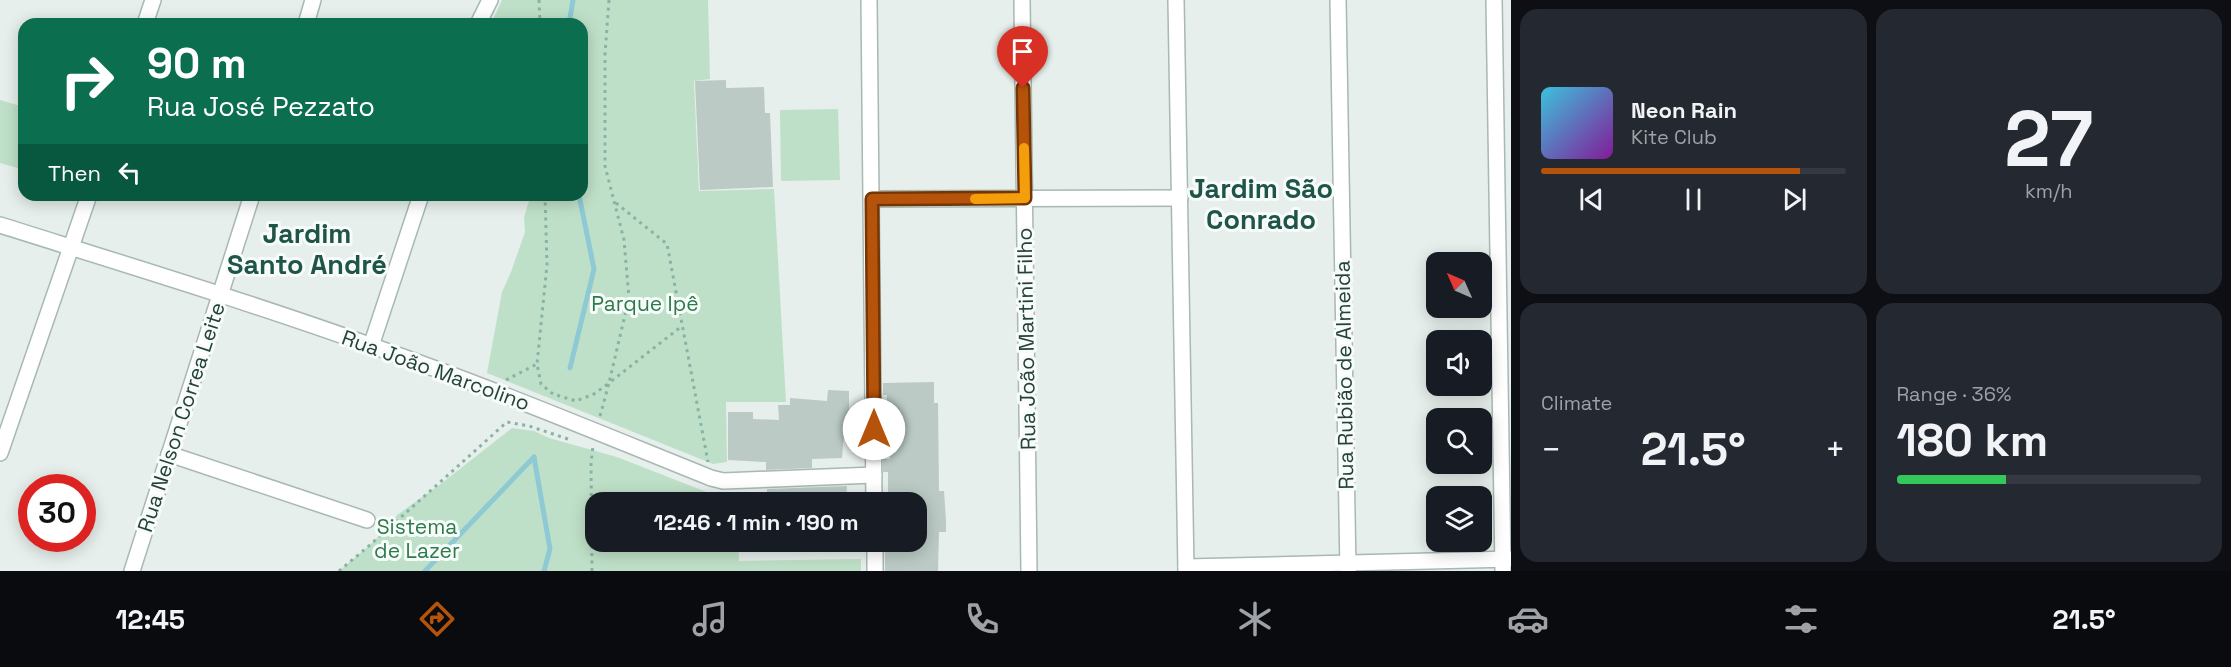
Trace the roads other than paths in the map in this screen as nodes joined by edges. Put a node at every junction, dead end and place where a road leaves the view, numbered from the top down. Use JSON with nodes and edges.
{"nodes":[{"id":1,"x":153,"y":0,"type":"edge"},
{"id":2,"x":313,"y":0,"type":"edge"},
{"id":3,"x":490,"y":0,"type":"edge"},
{"id":4,"x":869,"y":0,"type":"edge"},
{"id":5,"x":1022,"y":0,"type":"edge"},
{"id":6,"x":1176,"y":0,"type":"edge"},
{"id":7,"x":1338,"y":0,"type":"edge"},
{"id":8,"x":1494,"y":0,"type":"edge"},
{"id":9,"x":147,"y":18,"type":"edge"},
{"id":10,"x":308,"y":18,"type":"edge"},
{"id":11,"x":481,"y":18,"type":"edge"},
{"id":12,"x":1025,"y":198,"type":"junction"},
{"id":13,"x":1180,"y":198,"type":"junction"},
{"id":14,"x":872,"y":199,"type":"junction"},
{"id":15,"x":87,"y":201,"type":"edge"},
{"id":16,"x":250,"y":201,"type":"edge"},
{"id":17,"x":419,"y":201,"type":"edge"},
{"id":18,"x":0,"y":225,"type":"edge"},
{"id":19,"x":72,"y":247,"type":"junction"},
{"id":20,"x":221,"y":295,"type":"junction"},
{"id":21,"x":371,"y":345,"type":"junction"},
{"id":22,"x":0,"y":453,"type":"edge"},
{"id":23,"x":169,"y":454,"type":"junction"},
{"id":24,"x":874,"y":474,"type":"junction"},
{"id":25,"x":874,"y":492,"type":"edge"},
{"id":26,"x":367,"y":520,"type":"dead end"},
{"id":27,"x":875,"y":552,"type":"edge"},
{"id":28,"x":1506,"y":563,"type":"edge"},
{"id":29,"x":1348,"y":567,"type":"edge"},
{"id":30,"x":1186,"y":569,"type":"edge"},
{"id":31,"x":132,"y":571,"type":"edge"},
{"id":32,"x":875,"y":571,"type":"edge"},
{"id":33,"x":1029,"y":571,"type":"edge"}],
"edges":[{"from":1,"to":9,"type":"street"},
{"from":2,"to":10,"type":"street"},
{"from":3,"to":11,"type":"street"},
{"from":4,"to":14,"type":"street"},
{"from":5,"to":12,"type":"street","name":"Rua João Martini Filho"},
{"from":6,"to":13,"type":"street"},
{"from":7,"to":29,"type":"street","name":"Rua Rubião de Almeida"},
{"from":8,"to":28,"type":"street"},
{"from":12,"to":13,"type":"street"},
{"from":12,"to":14,"type":"street"},
{"from":12,"to":33,"type":"street","name":"Rua João Martini Filho"},
{"from":13,"to":30,"type":"street"},
{"from":14,"to":24,"type":"street"},
{"from":15,"to":19,"type":"street"},
{"from":16,"to":20,"type":"street","name":"Rua Nelson Correa Leite"},
{"from":17,"to":21,"type":"street"},
{"from":18,"to":19,"type":"street","name":"Rua João Marcolino"},
{"from":19,"to":20,"type":"street","name":"Rua João Marcolino"},
{"from":19,"to":22,"type":"street"},
{"from":20,"to":21,"type":"street","name":"Rua João Marcolino"},
{"from":20,"to":23,"type":"street","name":"Rua Nelson Correa Leite"},
{"from":21,"to":24,"type":"street","name":"Rua João Marcolino"},
{"from":23,"to":26,"type":"street"},
{"from":23,"to":31,"type":"street","name":"Rua Nelson Correa Leite"},
{"from":24,"to":25,"type":"street"},
{"from":27,"to":32,"type":"street"},
{"from":28,"to":29,"type":"street"},
{"from":29,"to":30,"type":"street"}]}
